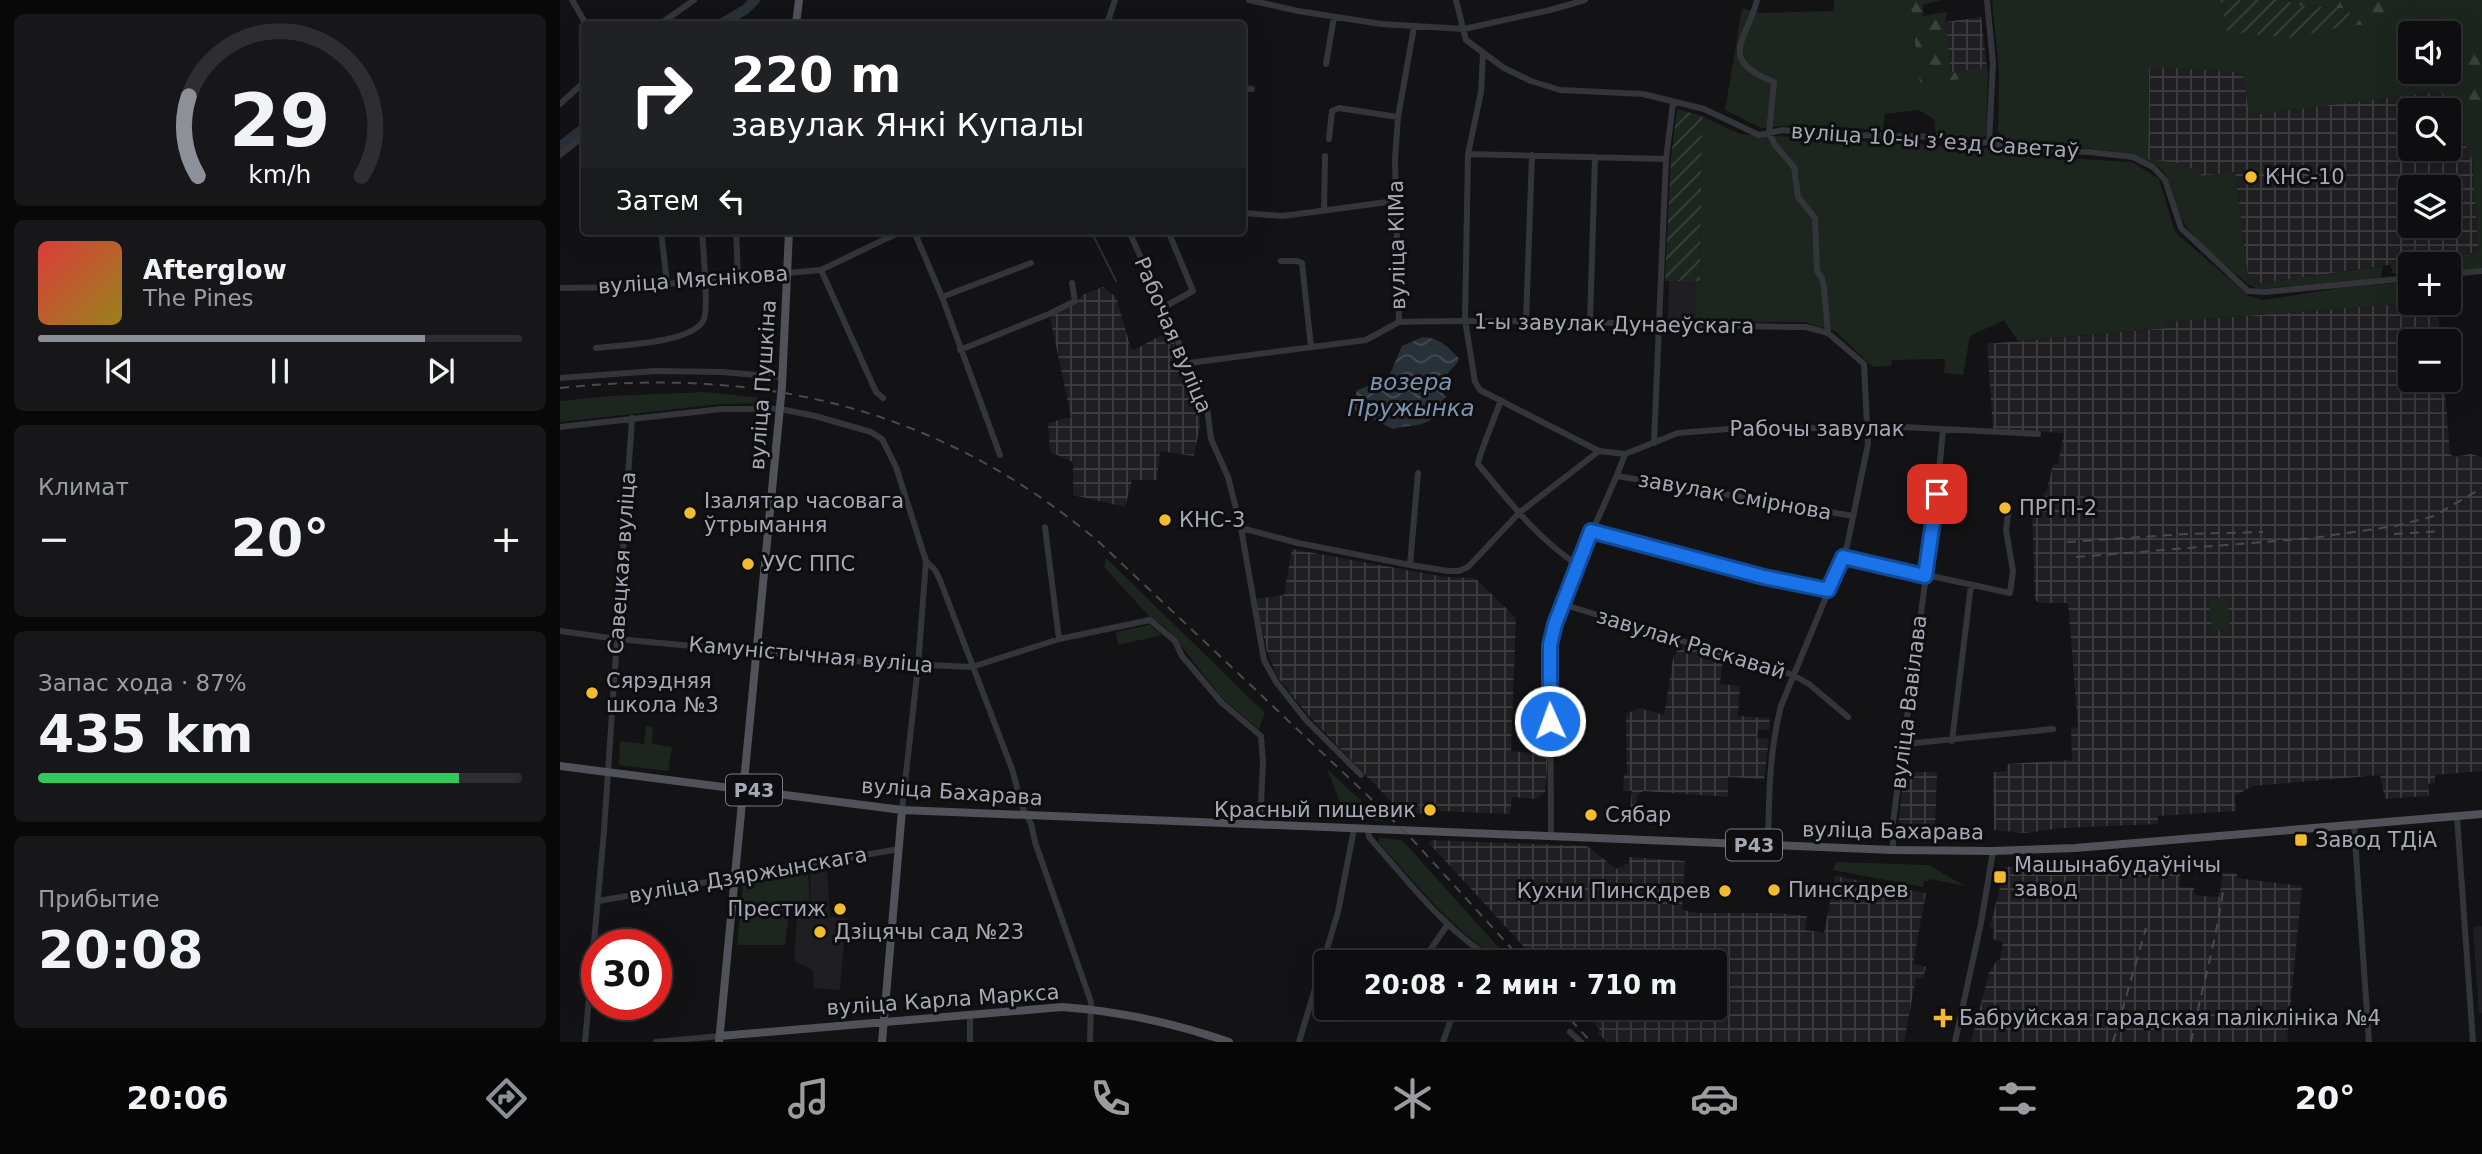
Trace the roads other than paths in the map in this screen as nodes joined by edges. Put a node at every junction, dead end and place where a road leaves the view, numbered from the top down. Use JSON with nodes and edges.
{"nodes":[{"id":1,"x":694,"y":0,"type":"edge"},
{"id":2,"x":799,"y":0,"type":"edge"},
{"id":3,"x":1115,"y":0,"type":"edge"},
{"id":4,"x":1249,"y":0,"type":"edge"},
{"id":5,"x":1456,"y":0,"type":"edge"},
{"id":6,"x":1585,"y":0,"type":"edge"},
{"id":7,"x":1757,"y":0,"type":"edge"},
{"id":8,"x":1987,"y":0,"type":"edge"},
{"id":9,"x":575,"y":1,"type":"edge"},
{"id":10,"x":1334,"y":17,"type":"junction"},
{"id":11,"x":585,"y":21,"type":"edge"},
{"id":12,"x":664,"y":21,"type":"edge"},
{"id":13,"x":796,"y":21,"type":"edge"},
{"id":14,"x":1108,"y":21,"type":"edge"},
{"id":15,"x":1414,"y":27,"type":"junction"},
{"id":16,"x":1464,"y":29,"type":"junction"},
{"id":17,"x":1483,"y":54,"type":"junction"},
{"id":18,"x":1326,"y":64,"type":"dead end"},
{"id":19,"x":581,"y":85,"type":"edge"},
{"id":20,"x":1246,"y":88,"type":"edge"},
{"id":21,"x":1252,"y":89,"type":"dead end"},
{"id":22,"x":1673,"y":103,"type":"junction"},
{"id":23,"x":560,"y":104,"type":"edge"},
{"id":24,"x":1398,"y":117,"type":"junction"},
{"id":25,"x":1769,"y":133,"type":"junction"},
{"id":26,"x":581,"y":138,"type":"edge"},
{"id":27,"x":1329,"y":139,"type":"dead end"},
{"id":28,"x":1989,"y":142,"type":"junction"},
{"id":29,"x":1468,"y":154,"type":"junction"},
{"id":30,"x":560,"y":155,"type":"edge"},
{"id":31,"x":1532,"y":155,"type":"junction"},
{"id":32,"x":1325,"y":156,"type":"dead end"},
{"id":33,"x":1595,"y":157,"type":"junction"},
{"id":34,"x":1666,"y":159,"type":"junction"},
{"id":35,"x":1395,"y":201,"type":"junction"},
{"id":36,"x":1324,"y":211,"type":"junction"},
{"id":37,"x":1246,"y":212,"type":"edge"},
{"id":38,"x":662,"y":235,"type":"edge"},
{"id":39,"x":702,"y":235,"type":"edge"},
{"id":40,"x":736,"y":235,"type":"edge"},
{"id":41,"x":789,"y":235,"type":"edge"},
{"id":42,"x":894,"y":235,"type":"edge"},
{"id":43,"x":916,"y":235,"type":"edge"},
{"id":44,"x":1131,"y":235,"type":"edge"},
{"id":45,"x":1170,"y":235,"type":"edge"},
{"id":46,"x":1281,"y":261,"type":"dead end"},
{"id":47,"x":1031,"y":263,"type":"dead end"},
{"id":48,"x":821,"y":270,"type":"junction"},
{"id":49,"x":2482,"y":271,"type":"edge"},
{"id":50,"x":788,"y":273,"type":"junction"},
{"id":51,"x":2461,"y":273,"type":"edge"},
{"id":52,"x":738,"y":276,"type":"junction"},
{"id":53,"x":704,"y":279,"type":"junction"},
{"id":54,"x":2398,"y":279,"type":"edge"},
{"id":55,"x":667,"y":283,"type":"junction"},
{"id":56,"x":1072,"y":283,"type":"dead end"},
{"id":57,"x":560,"y":288,"type":"edge"},
{"id":58,"x":942,"y":297,"type":"junction"},
{"id":59,"x":1162,"y":308,"type":"junction"},
{"id":60,"x":1465,"y":320,"type":"junction"},
{"id":61,"x":1526,"y":321,"type":"junction"},
{"id":62,"x":1399,"y":322,"type":"junction"},
{"id":63,"x":1590,"y":323,"type":"junction"},
{"id":64,"x":1658,"y":326,"type":"junction"},
{"id":65,"x":1828,"y":333,"type":"junction"},
{"id":66,"x":1311,"y":347,"type":"junction"},
{"id":67,"x":596,"y":348,"type":"dead end"},
{"id":68,"x":960,"y":350,"type":"junction"},
{"id":69,"x":1189,"y":363,"type":"junction"},
{"id":70,"x":783,"y":377,"type":"junction"},
{"id":71,"x":560,"y":378,"type":"edge"},
{"id":72,"x":883,"y":398,"type":"dead end"},
{"id":73,"x":1502,"y":400,"type":"junction"},
{"id":74,"x":780,"y":409,"type":"junction"},
{"id":75,"x":632,"y":418,"type":"junction"},
{"id":76,"x":560,"y":427,"type":"edge"},
{"id":77,"x":1869,"y":428,"type":"junction"},
{"id":78,"x":1943,"y":429,"type":"junction"},
{"id":79,"x":2038,"y":434,"type":"dead end"},
{"id":80,"x":1654,"y":443,"type":"junction"},
{"id":81,"x":1599,"y":451,"type":"junction"},
{"id":82,"x":1625,"y":454,"type":"junction"},
{"id":83,"x":1000,"y":455,"type":"dead end"},
{"id":84,"x":1419,"y":472,"type":"dead end"},
{"id":85,"x":1617,"y":476,"type":"junction"},
{"id":86,"x":1519,"y":513,"type":"junction"},
{"id":87,"x":2008,"y":514,"type":"dead end"},
{"id":88,"x":1853,"y":516,"type":"junction"},
{"id":89,"x":1045,"y":527,"type":"dead end"},
{"id":90,"x":1241,"y":528,"type":"junction"},
{"id":91,"x":1591,"y":531,"type":"junction"},
{"id":92,"x":1843,"y":557,"type":"junction"},
{"id":93,"x":926,"y":561,"type":"junction"},
{"id":94,"x":1576,"y":564,"type":"junction"},
{"id":95,"x":1410,"y":565,"type":"junction"},
{"id":96,"x":1925,"y":576,"type":"junction"},
{"id":97,"x":1971,"y":585,"type":"junction"},
{"id":98,"x":1828,"y":590,"type":"junction"},
{"id":99,"x":1562,"y":604,"type":"junction"},
{"id":100,"x":560,"y":631,"type":"edge"},
{"id":101,"x":617,"y":639,"type":"junction"},
{"id":102,"x":1059,"y":639,"type":"junction"},
{"id":103,"x":757,"y":652,"type":"junction"},
{"id":104,"x":918,"y":666,"type":"junction"},
{"id":105,"x":972,"y":667,"type":"junction"},
{"id":106,"x":1793,"y":675,"type":"junction"},
{"id":107,"x":1848,"y":717,"type":"dead end"},
{"id":108,"x":2053,"y":729,"type":"dead end"},
{"id":109,"x":1952,"y":741,"type":"junction"},
{"id":110,"x":1905,"y":744,"type":"junction"},
{"id":111,"x":560,"y":766,"type":"edge"},
{"id":112,"x":606,"y":772,"type":"junction"},
{"id":113,"x":1361,"y":775,"type":"dead end"},
{"id":114,"x":744,"y":788,"type":"junction"},
{"id":115,"x":902,"y":810,"type":"junction"},
{"id":116,"x":1026,"y":814,"type":"junction"},
{"id":117,"x":2482,"y":814,"type":"edge"},
{"id":118,"x":2457,"y":817,"type":"junction"},
{"id":119,"x":1260,"y":825,"type":"junction"},
{"id":120,"x":2354,"y":825,"type":"junction"},
{"id":121,"x":1354,"y":829,"type":"junction"},
{"id":122,"x":1368,"y":830,"type":"junction"},
{"id":123,"x":1551,"y":836,"type":"junction"},
{"id":124,"x":1768,"y":845,"type":"junction"},
{"id":125,"x":898,"y":849,"type":"junction"},
{"id":126,"x":1893,"y":850,"type":"junction"},
{"id":127,"x":1993,"y":851,"type":"junction"},
{"id":128,"x":735,"y":878,"type":"junction"},
{"id":129,"x":598,"y":901,"type":"junction"},
{"id":130,"x":1448,"y":924,"type":"junction"},
{"id":131,"x":1329,"y":950,"type":"edge"},
{"id":132,"x":1430,"y":950,"type":"edge"},
{"id":133,"x":1476,"y":950,"type":"edge"},
{"id":134,"x":1314,"y":1001,"type":"edge"},
{"id":135,"x":1091,"y":1009,"type":"junction"},
{"id":136,"x":970,"y":1015,"type":"junction"},
{"id":137,"x":1451,"y":1020,"type":"edge"},
{"id":138,"x":885,"y":1021,"type":"junction"},
{"id":139,"x":1570,"y":1032,"type":"dead end"},
{"id":140,"x":720,"y":1039,"type":"edge"},
{"id":141,"x":585,"y":1042,"type":"edge"},
{"id":142,"x":656,"y":1042,"type":"edge"},
{"id":143,"x":883,"y":1042,"type":"edge"},
{"id":144,"x":970,"y":1042,"type":"edge"},
{"id":145,"x":1090,"y":1042,"type":"edge"},
{"id":146,"x":1229,"y":1042,"type":"edge"},
{"id":147,"x":1299,"y":1042,"type":"edge"},
{"id":148,"x":1443,"y":1042,"type":"edge"},
{"id":149,"x":1581,"y":1042,"type":"edge"},
{"id":150,"x":1955,"y":1042,"type":"edge"},
{"id":151,"x":2368,"y":1042,"type":"edge"},
{"id":152,"x":2473,"y":1042,"type":"edge"}],
"edges":[{"from":1,"to":12,"type":"street"},
{"from":2,"to":13,"type":"main road"},
{"from":3,"to":14,"type":"street"},
{"from":4,"to":10,"type":"street"},
{"from":5,"to":16,"type":"street"},
{"from":6,"to":16,"type":"street"},
{"from":7,"to":25,"type":"street"},
{"from":8,"to":28,"type":"street"},
{"from":9,"to":11,"type":"street"},
{"from":10,"to":15,"type":"street"},
{"from":10,"to":18,"type":"street"},
{"from":15,"to":16,"type":"street"},
{"from":15,"to":24,"type":"street","name":"вуліца КІМа"},
{"from":16,"to":17,"type":"street","name":"вуліца 10-ы зʼезд Саветаў"},
{"from":17,"to":22,"type":"street","name":"вуліца 10-ы зʼезд Саветаў"},
{"from":17,"to":29,"type":"street","name":"Рабочы завулак"},
{"from":19,"to":23,"type":"street"},
{"from":20,"to":21,"type":"street"},
{"from":22,"to":25,"type":"street","name":"вуліца 10-ы зʼезд Саветаў"},
{"from":22,"to":34,"type":"street"},
{"from":24,"to":27,"type":"street"},
{"from":24,"to":35,"type":"street","name":"вуліца КІМа"},
{"from":25,"to":28,"type":"street","name":"вуліца 10-ы зʼезд Саветаў"},
{"from":25,"to":65,"type":"street"},
{"from":26,"to":30,"type":"street"},
{"from":28,"to":54,"type":"street","name":"вуліца 10-ы зʼезд Саветаў"},
{"from":29,"to":31,"type":"street"},
{"from":29,"to":60,"type":"street","name":"Рабочы завулак"},
{"from":31,"to":33,"type":"street"},
{"from":31,"to":61,"type":"street"},
{"from":32,"to":36,"type":"street"},
{"from":33,"to":34,"type":"street"},
{"from":33,"to":63,"type":"street"},
{"from":34,"to":64,"type":"street"},
{"from":35,"to":36,"type":"street"},
{"from":35,"to":62,"type":"street","name":"вуліца КІМа"},
{"from":36,"to":37,"type":"street"},
{"from":38,"to":55,"type":"street"},
{"from":39,"to":53,"type":"street"},
{"from":40,"to":52,"type":"street"},
{"from":41,"to":50,"type":"main road","name":"вуліца Пушкіна"},
{"from":42,"to":48,"type":"street","name":"вуліца Мяснікова"},
{"from":43,"to":58,"type":"street"},
{"from":44,"to":59,"type":"street","name":"Рабочая вуліца"},
{"from":45,"to":59,"type":"street"},
{"from":46,"to":66,"type":"street"},
{"from":47,"to":58,"type":"street"},
{"from":48,"to":50,"type":"street","name":"вуліца Мяснікова"},
{"from":48,"to":72,"type":"street"},
{"from":49,"to":51,"type":"street"},
{"from":50,"to":52,"type":"street","name":"вуліца Мяснікова"},
{"from":50,"to":70,"type":"main road","name":"вуліца Пушкіна"},
{"from":52,"to":53,"type":"street","name":"вуліца Мяснікова"},
{"from":53,"to":55,"type":"street","name":"вуліца Мяснікова"},
{"from":53,"to":67,"type":"street"},
{"from":55,"to":57,"type":"street","name":"вуліца Мяснікова"},
{"from":56,"to":68,"type":"street"},
{"from":58,"to":68,"type":"street"},
{"from":59,"to":69,"type":"street","name":"Рабочая вуліца"},
{"from":60,"to":61,"type":"street","name":"1-ы завулак Дунаеўскага"},
{"from":60,"to":62,"type":"street","name":"1-ы завулак Дунаеўскага"},
{"from":60,"to":73,"type":"street","name":"Рабочы завулак"},
{"from":61,"to":63,"type":"street","name":"1-ы завулак Дунаеўскага"},
{"from":62,"to":66,"type":"street","name":"вуліца КІМа"},
{"from":63,"to":64,"type":"street","name":"1-ы завулак Дунаеўскага"},
{"from":64,"to":65,"type":"street","name":"1-ы завулак Дунаеўскага"},
{"from":64,"to":80,"type":"street"},
{"from":65,"to":77,"type":"street"},
{"from":66,"to":69,"type":"street","name":"вуліца КІМа"},
{"from":68,"to":83,"type":"street"},
{"from":69,"to":90,"type":"street","name":"Рабочая вуліца"},
{"from":70,"to":71,"type":"street"},
{"from":70,"to":74,"type":"main road","name":"вуліца Пушкіна"},
{"from":73,"to":81,"type":"street","name":"Рабочы завулак"},
{"from":73,"to":86,"type":"street"},
{"from":74,"to":75,"type":"street"},
{"from":74,"to":93,"type":"street"},
{"from":74,"to":103,"type":"main road","name":"вуліца Пушкіна"},
{"from":75,"to":76,"type":"street"},
{"from":75,"to":101,"type":"street","name":"Савецкая вуліца"},
{"from":77,"to":78,"type":"street","name":"Рабочы завулак"},
{"from":77,"to":80,"type":"street","name":"Рабочы завулак"},
{"from":77,"to":88,"type":"street"},
{"from":78,"to":79,"type":"street","name":"Рабочы завулак"},
{"from":78,"to":96,"type":"street","name":"вуліца Вавілава"},
{"from":80,"to":82,"type":"street","name":"Рабочы завулак"},
{"from":81,"to":82,"type":"street","name":"Рабочы завулак"},
{"from":81,"to":86,"type":"street"},
{"from":82,"to":85,"type":"street"},
{"from":84,"to":95,"type":"street"},
{"from":85,"to":88,"type":"street","name":"завулак Смірнова"},
{"from":85,"to":91,"type":"street"},
{"from":86,"to":94,"type":"street"},
{"from":86,"to":95,"type":"street"},
{"from":87,"to":97,"type":"street"},
{"from":88,"to":92,"type":"street"},
{"from":89,"to":102,"type":"street"},
{"from":90,"to":95,"type":"street"},
{"from":90,"to":113,"type":"street","name":"Рабочая вуліца"},
{"from":91,"to":94,"type":"street"},
{"from":91,"to":98,"type":"street"},
{"from":92,"to":96,"type":"street"},
{"from":92,"to":98,"type":"street"},
{"from":93,"to":104,"type":"street"},
{"from":93,"to":105,"type":"street"},
{"from":94,"to":99,"type":"street"},
{"from":96,"to":97,"type":"street"},
{"from":96,"to":110,"type":"street","name":"вуліца Вавілава"},
{"from":97,"to":109,"type":"street"},
{"from":98,"to":106,"type":"street"},
{"from":99,"to":106,"type":"street","name":"завулак Раскавай"},
{"from":99,"to":123,"type":"street"},
{"from":100,"to":101,"type":"street","name":"Камуністычная вуліца"},
{"from":101,"to":103,"type":"street","name":"Камуністычная вуліца"},
{"from":101,"to":112,"type":"street","name":"Савецкая вуліца"},
{"from":102,"to":105,"type":"street","name":"Камуністычная вуліца"},
{"from":102,"to":119,"type":"street","name":"Камуністычная вуліца"},
{"from":103,"to":104,"type":"street","name":"Камуністычная вуліца"},
{"from":103,"to":114,"type":"main road","name":"вуліца Пушкіна"},
{"from":104,"to":105,"type":"street","name":"Камуністычная вуліца"},
{"from":104,"to":115,"type":"street"},
{"from":105,"to":116,"type":"street"},
{"from":106,"to":107,"type":"street","name":"завулак Раскавай"},
{"from":106,"to":124,"type":"street"},
{"from":108,"to":109,"type":"street"},
{"from":109,"to":110,"type":"street"},
{"from":110,"to":126,"type":"street","name":"вуліца Вавілава"},
{"from":111,"to":112,"type":"main road","name":"вуліца Бахарава","number":"Р43"},
{"from":112,"to":114,"type":"main road","name":"вуліца Бахарава","number":"Р43"},
{"from":112,"to":129,"type":"street","name":"Савецкая вуліца"},
{"from":114,"to":115,"type":"main road","name":"вуліца Бахарава","number":"Р43"},
{"from":114,"to":128,"type":"main road","name":"вуліца Пушкіна"},
{"from":115,"to":116,"type":"main road","name":"вуліца Бахарава","number":"Р43"},
{"from":115,"to":125,"type":"main road"},
{"from":116,"to":119,"type":"main road","name":"вуліца Бахарава","number":"Р43"},
{"from":116,"to":135,"type":"street"},
{"from":117,"to":118,"type":"main road","name":"вуліца Бахарава","number":"Р43"},
{"from":118,"to":120,"type":"main road","name":"вуліца Бахарава","number":"Р43"},
{"from":118,"to":152,"type":"street"},
{"from":119,"to":121,"type":"main road","name":"вуліца Бахарава","number":"Р43"},
{"from":120,"to":127,"type":"main road","name":"вуліца Бахарава","number":"Р43"},
{"from":120,"to":151,"type":"street"},
{"from":121,"to":122,"type":"main road","name":"вуліца Бахарава","number":"Р43"},
{"from":121,"to":131,"type":"street"},
{"from":122,"to":123,"type":"main road","name":"вуліца Бахарава","number":"Р43"},
{"from":122,"to":130,"type":"street"},
{"from":123,"to":124,"type":"main road","name":"вуліца Бахарава","number":"Р43"},
{"from":124,"to":126,"type":"main road","name":"вуліца Бахарава","number":"Р43"},
{"from":125,"to":128,"type":"street","name":"вуліца Дзяржынскага"},
{"from":125,"to":138,"type":"main road"},
{"from":126,"to":127,"type":"main road","name":"вуліца Бахарава","number":"Р43"},
{"from":127,"to":150,"type":"street"},
{"from":128,"to":129,"type":"street","name":"вуліца Дзяржынскага"},
{"from":128,"to":140,"type":"main road","name":"вуліца Пушкіна"},
{"from":129,"to":141,"type":"street","name":"Савецкая вуліца"},
{"from":130,"to":132,"type":"street"},
{"from":130,"to":133,"type":"street"},
{"from":134,"to":147,"type":"street"},
{"from":135,"to":136,"type":"main road","name":"вуліца Карла Маркса"},
{"from":135,"to":145,"type":"street"},
{"from":135,"to":146,"type":"main road","name":"вуліца Карла Маркса"},
{"from":136,"to":138,"type":"main road","name":"вуліца Карла Маркса"},
{"from":136,"to":144,"type":"street"},
{"from":137,"to":148,"type":"street"},
{"from":138,"to":140,"type":"main road","name":"вуліца Карла Маркса"},
{"from":138,"to":143,"type":"main road"},
{"from":139,"to":149,"type":"street"},
{"from":140,"to":142,"type":"street","name":"вуліца Карла Маркса"}]}
